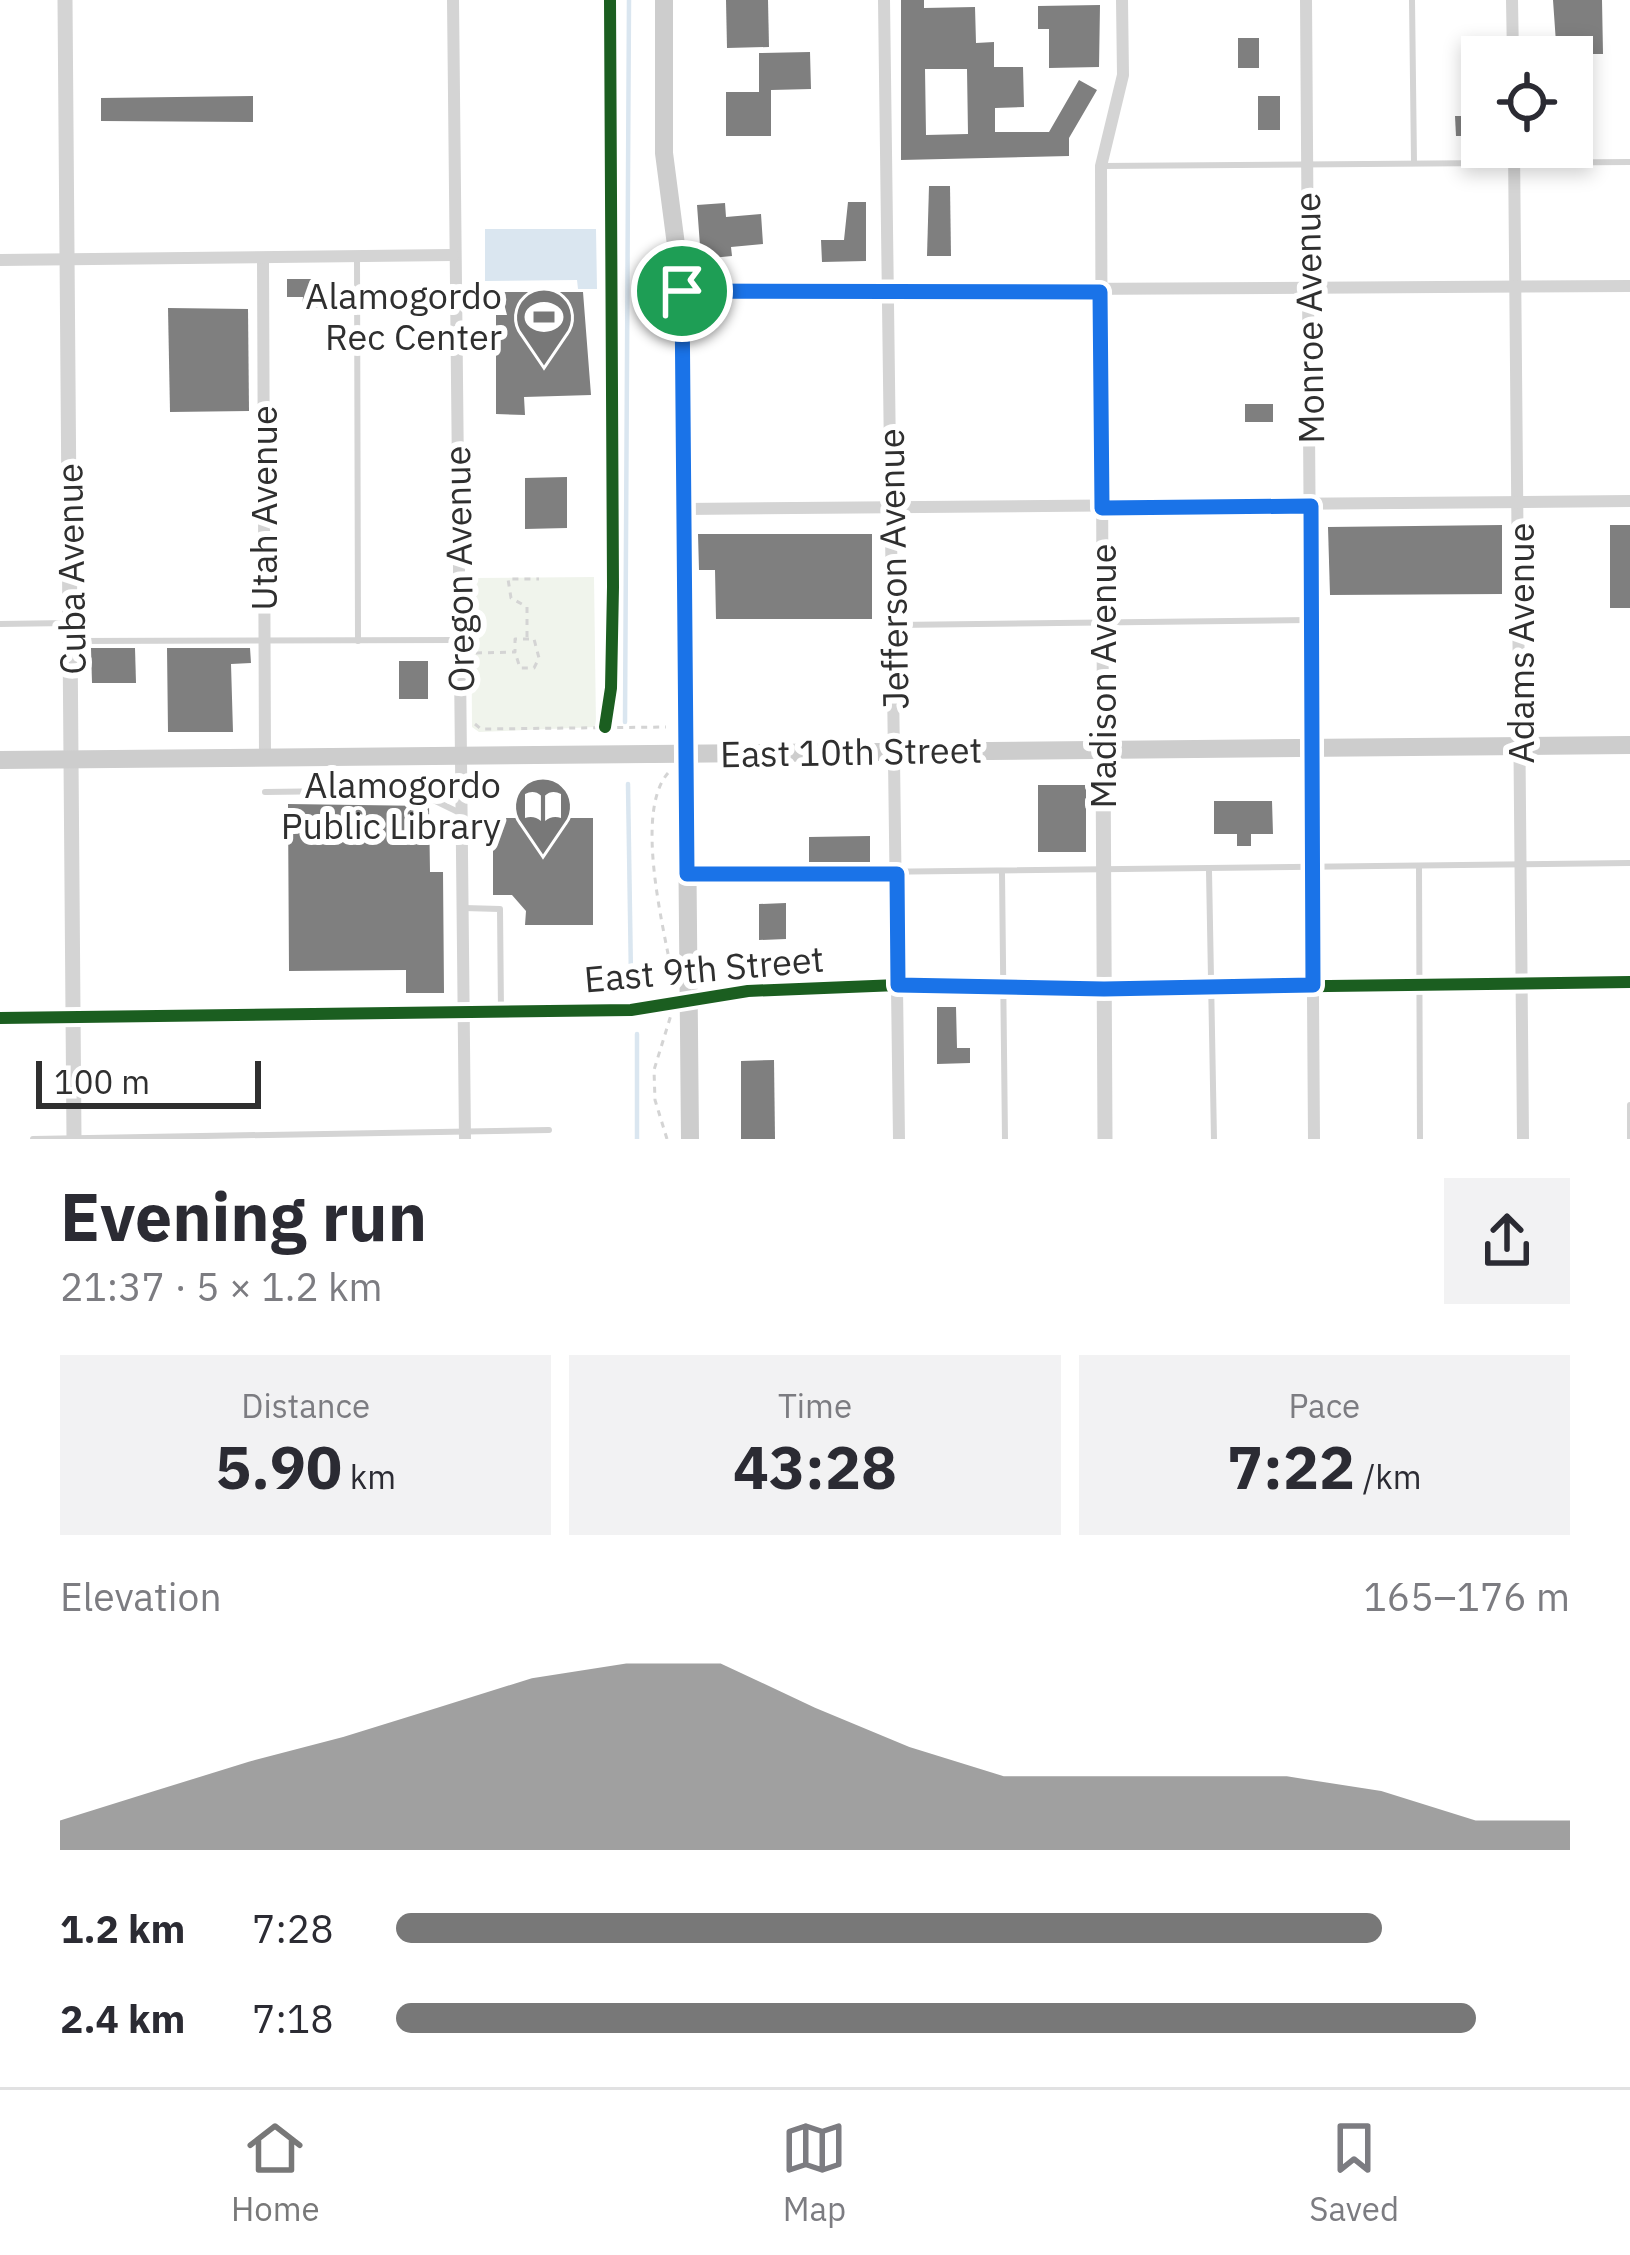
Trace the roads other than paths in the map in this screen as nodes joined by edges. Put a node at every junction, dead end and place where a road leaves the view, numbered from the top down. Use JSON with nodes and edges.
{"nodes":[{"id":1,"x":65,"y":0,"type":"edge"},
{"id":2,"x":453,"y":0,"type":"edge"},
{"id":3,"x":664,"y":0,"type":"edge"},
{"id":4,"x":884,"y":0,"type":"edge"},
{"id":5,"x":1122,"y":0,"type":"edge"},
{"id":6,"x":1306,"y":0,"type":"edge"},
{"id":7,"x":1412,"y":0,"type":"edge"},
{"id":8,"x":1512,"y":0,"type":"edge"},
{"id":9,"x":1513,"y":36,"type":"edge"},
{"id":10,"x":1461,"y":158,"type":"edge"},
{"id":11,"x":1593,"y":159,"type":"edge"},
{"id":12,"x":1414,"y":162,"type":"junction"},
{"id":13,"x":1630,"y":162,"type":"edge"},
{"id":14,"x":1307,"y":165,"type":"junction"},
{"id":15,"x":1101,"y":166,"type":"junction"},
{"id":16,"x":1514,"y":168,"type":"edge"},
{"id":17,"x":453,"y":255,"type":"junction"},
{"id":18,"x":357,"y":256,"type":"junction"},
{"id":19,"x":263,"y":259,"type":"junction"},
{"id":20,"x":0,"y":260,"type":"edge"},
{"id":21,"x":66,"y":260,"type":"junction"},
{"id":22,"x":1516,"y":286,"type":"junction"},
{"id":23,"x":1630,"y":286,"type":"edge"},
{"id":24,"x":1309,"y":289,"type":"junction"},
{"id":25,"x":682,"y":291,"type":"junction"},
{"id":26,"x":1100,"y":292,"type":"junction"},
{"id":27,"x":889,"y":293,"type":"junction"},
{"id":28,"x":1630,"y":502,"type":"edge"},
{"id":29,"x":1521,"y":503,"type":"junction"},
{"id":30,"x":1311,"y":506,"type":"junction"},
{"id":31,"x":1102,"y":508,"type":"junction"},
{"id":32,"x":684,"y":509,"type":"junction"},
{"id":33,"x":894,"y":512,"type":"junction"},
{"id":34,"x":1312,"y":620,"type":"junction"},
{"id":35,"x":1102,"y":623,"type":"junction"},
{"id":36,"x":0,"y":624,"type":"edge"},
{"id":37,"x":894,"y":625,"type":"junction"},
{"id":38,"x":72,"y":632,"type":"junction"},
{"id":39,"x":467,"y":637,"type":"junction"},
{"id":40,"x":358,"y":641,"type":"junction"},
{"id":41,"x":265,"y":642,"type":"junction"},
{"id":42,"x":1630,"y":745,"type":"edge"},
{"id":43,"x":1520,"y":746,"type":"junction"},
{"id":44,"x":1313,"y":748,"type":"junction"},
{"id":45,"x":1103,"y":750,"type":"junction"},
{"id":46,"x":896,"y":752,"type":"junction"},
{"id":47,"x":687,"y":754,"type":"junction"},
{"id":48,"x":462,"y":755,"type":"junction"},
{"id":49,"x":265,"y":758,"type":"junction"},
{"id":50,"x":74,"y":759,"type":"junction"},
{"id":51,"x":0,"y":760,"type":"edge"},
{"id":52,"x":265,"y":792,"type":"dead end"},
{"id":53,"x":463,"y":814,"type":"junction"},
{"id":54,"x":1630,"y":863,"type":"edge"},
{"id":55,"x":1522,"y":866,"type":"junction"},
{"id":56,"x":1419,"y":868,"type":"junction"},
{"id":57,"x":1313,"y":870,"type":"junction"},
{"id":58,"x":1208,"y":871,"type":"junction"},
{"id":59,"x":1104,"y":872,"type":"junction"},
{"id":60,"x":1002,"y":873,"type":"junction"},
{"id":61,"x":687,"y":874,"type":"junction"},
{"id":62,"x":897,"y":874,"type":"junction"},
{"id":63,"x":464,"y":908,"type":"junction"},
{"id":64,"x":1630,"y":982,"type":"edge"},
{"id":65,"x":1523,"y":984,"type":"junction"},
{"id":66,"x":898,"y":985,"type":"junction"},
{"id":67,"x":1313,"y":985,"type":"junction"},
{"id":68,"x":1419,"y":985,"type":"junction"},
{"id":69,"x":1002,"y":988,"type":"junction"},
{"id":70,"x":1212,"y":988,"type":"junction"},
{"id":71,"x":1104,"y":989,"type":"junction"},
{"id":72,"x":680,"y":1003,"type":"junction"},
{"id":73,"x":501,"y":1012,"type":"junction"},
{"id":74,"x":464,"y":1014,"type":"junction"},
{"id":75,"x":0,"y":1018,"type":"edge"},
{"id":76,"x":73,"y":1018,"type":"junction"},
{"id":77,"x":1630,"y":1105,"type":"edge"},
{"id":78,"x":548,"y":1130,"type":"dead end"},
{"id":79,"x":465,"y":1135,"type":"edge"},
{"id":80,"x":33,"y":1139,"type":"edge"},
{"id":81,"x":74,"y":1139,"type":"edge"},
{"id":82,"x":690,"y":1139,"type":"edge"},
{"id":83,"x":899,"y":1139,"type":"edge"},
{"id":84,"x":1005,"y":1139,"type":"edge"},
{"id":85,"x":1106,"y":1139,"type":"edge"},
{"id":86,"x":1214,"y":1139,"type":"edge"},
{"id":87,"x":1314,"y":1139,"type":"edge"},
{"id":88,"x":1420,"y":1139,"type":"edge"},
{"id":89,"x":1523,"y":1139,"type":"edge"},
{"id":90,"x":1630,"y":1139,"type":"edge"}],
"edges":[{"from":1,"to":21,"type":"street","name":"Cuba Avenue"},
{"from":2,"to":17,"type":"street","name":"Oregon Avenue"},
{"from":3,"to":25,"type":"main road"},
{"from":4,"to":27,"type":"street","name":"Jefferson Avenue"},
{"from":5,"to":15,"type":"street","name":"Madison Avenue"},
{"from":6,"to":14,"type":"street","name":"Monroe Avenue"},
{"from":7,"to":12,"type":"lane"},
{"from":8,"to":9,"type":"street"},
{"from":10,"to":12,"type":"lane"},
{"from":11,"to":13,"type":"lane"},
{"from":12,"to":14,"type":"lane"},
{"from":14,"to":15,"type":"lane"},
{"from":14,"to":24,"type":"street","name":"Monroe Avenue"},
{"from":15,"to":26,"type":"street","name":"Madison Avenue"},
{"from":16,"to":22,"type":"street","name":"Adams Avenue"},
{"from":17,"to":18,"type":"street"},
{"from":17,"to":39,"type":"street","name":"Oregon Avenue"},
{"from":18,"to":19,"type":"street"},
{"from":18,"to":40,"type":"lane"},
{"from":19,"to":21,"type":"street"},
{"from":19,"to":41,"type":"street","name":"Utah Avenue"},
{"from":20,"to":21,"type":"street"},
{"from":21,"to":38,"type":"street","name":"Cuba Avenue"},
{"from":22,"to":23,"type":"street"},
{"from":22,"to":24,"type":"street"},
{"from":22,"to":29,"type":"street","name":"Adams Avenue"},
{"from":24,"to":26,"type":"street"},
{"from":24,"to":30,"type":"street","name":"Monroe Avenue"},
{"from":25,"to":27,"type":"street"},
{"from":25,"to":32,"type":"main road"},
{"from":26,"to":27,"type":"street"},
{"from":26,"to":31,"type":"street","name":"Madison Avenue"},
{"from":27,"to":33,"type":"street","name":"Jefferson Avenue"},
{"from":28,"to":29,"type":"street"},
{"from":29,"to":30,"type":"street"},
{"from":29,"to":43,"type":"street","name":"Adams Avenue"},
{"from":30,"to":31,"type":"street"},
{"from":30,"to":34,"type":"street","name":"Monroe Avenue"},
{"from":31,"to":33,"type":"street"},
{"from":31,"to":35,"type":"street","name":"Madison Avenue"},
{"from":32,"to":33,"type":"street"},
{"from":32,"to":47,"type":"main road"},
{"from":33,"to":37,"type":"street","name":"Jefferson Avenue"},
{"from":34,"to":35,"type":"lane"},
{"from":34,"to":44,"type":"street","name":"Monroe Avenue"},
{"from":35,"to":37,"type":"lane"},
{"from":35,"to":45,"type":"street","name":"Madison Avenue"},
{"from":36,"to":38,"type":"lane"},
{"from":37,"to":46,"type":"street","name":"Jefferson Avenue"},
{"from":38,"to":41,"type":"lane"},
{"from":38,"to":50,"type":"street","name":"Cuba Avenue"},
{"from":39,"to":40,"type":"lane"},
{"from":39,"to":48,"type":"street","name":"Oregon Avenue"},
{"from":40,"to":41,"type":"lane"},
{"from":41,"to":49,"type":"street","name":"Utah Avenue"},
{"from":42,"to":43,"type":"main road","name":"East 10th Street"},
{"from":43,"to":44,"type":"main road","name":"East 10th Street"},
{"from":43,"to":55,"type":"street","name":"Adams Avenue"},
{"from":44,"to":45,"type":"main road","name":"East 10th Street"},
{"from":44,"to":57,"type":"street","name":"Monroe Avenue"},
{"from":45,"to":46,"type":"main road","name":"East 10th Street"},
{"from":45,"to":59,"type":"street","name":"Madison Avenue"},
{"from":46,"to":47,"type":"main road","name":"East 10th Street"},
{"from":46,"to":62,"type":"street","name":"Jefferson Avenue"},
{"from":47,"to":48,"type":"main road","name":"East 10th Street"},
{"from":47,"to":61,"type":"main road"},
{"from":48,"to":49,"type":"main road","name":"East 10th Street"},
{"from":48,"to":53,"type":"street","name":"Oregon Avenue"},
{"from":49,"to":50,"type":"main road","name":"East 10th Street"},
{"from":50,"to":51,"type":"main road","name":"East 10th Street"},
{"from":50,"to":76,"type":"street","name":"Cuba Avenue"},
{"from":52,"to":53,"type":"lane"},
{"from":53,"to":63,"type":"street","name":"Oregon Avenue"},
{"from":54,"to":55,"type":"lane"},
{"from":55,"to":56,"type":"lane"},
{"from":55,"to":65,"type":"street","name":"Adams Avenue"},
{"from":56,"to":57,"type":"lane"},
{"from":56,"to":68,"type":"lane"},
{"from":57,"to":58,"type":"lane"},
{"from":57,"to":67,"type":"street","name":"Monroe Avenue"},
{"from":58,"to":59,"type":"lane"},
{"from":58,"to":70,"type":"lane"},
{"from":59,"to":60,"type":"lane"},
{"from":59,"to":71,"type":"street","name":"Madison Avenue"},
{"from":60,"to":62,"type":"lane"},
{"from":60,"to":69,"type":"lane"},
{"from":61,"to":62,"type":"lane"},
{"from":61,"to":72,"type":"main road"},
{"from":62,"to":66,"type":"street","name":"Jefferson Avenue"},
{"from":63,"to":73,"type":"lane"},
{"from":63,"to":74,"type":"street","name":"Oregon Avenue"},
{"from":64,"to":65,"type":"street","name":"East 9th Street"},
{"from":65,"to":68,"type":"street","name":"East 9th Street"},
{"from":65,"to":89,"type":"street","name":"Adams Avenue"},
{"from":66,"to":69,"type":"street","name":"East 9th Street"},
{"from":66,"to":72,"type":"street","name":"East 9th Street"},
{"from":66,"to":83,"type":"street","name":"Jefferson Avenue"},
{"from":67,"to":68,"type":"street","name":"East 9th Street"},
{"from":67,"to":70,"type":"street","name":"East 9th Street"},
{"from":67,"to":87,"type":"street","name":"Monroe Avenue"},
{"from":68,"to":88,"type":"lane"},
{"from":69,"to":71,"type":"street","name":"East 9th Street"},
{"from":69,"to":84,"type":"lane"},
{"from":70,"to":71,"type":"street","name":"East 9th Street"},
{"from":70,"to":86,"type":"lane"},
{"from":71,"to":85,"type":"street","name":"Madison Avenue"},
{"from":72,"to":73,"type":"street","name":"East 9th Street"},
{"from":72,"to":82,"type":"main road"},
{"from":73,"to":74,"type":"street","name":"East 9th Street"},
{"from":74,"to":76,"type":"street","name":"East 9th Street"},
{"from":74,"to":79,"type":"street","name":"Oregon Avenue"},
{"from":75,"to":76,"type":"street","name":"East 9th Street"},
{"from":76,"to":81,"type":"street","name":"Cuba Avenue"},
{"from":77,"to":90,"type":"lane"},
{"from":78,"to":79,"type":"lane"},
{"from":79,"to":81,"type":"lane"},
{"from":80,"to":81,"type":"lane"}]}
